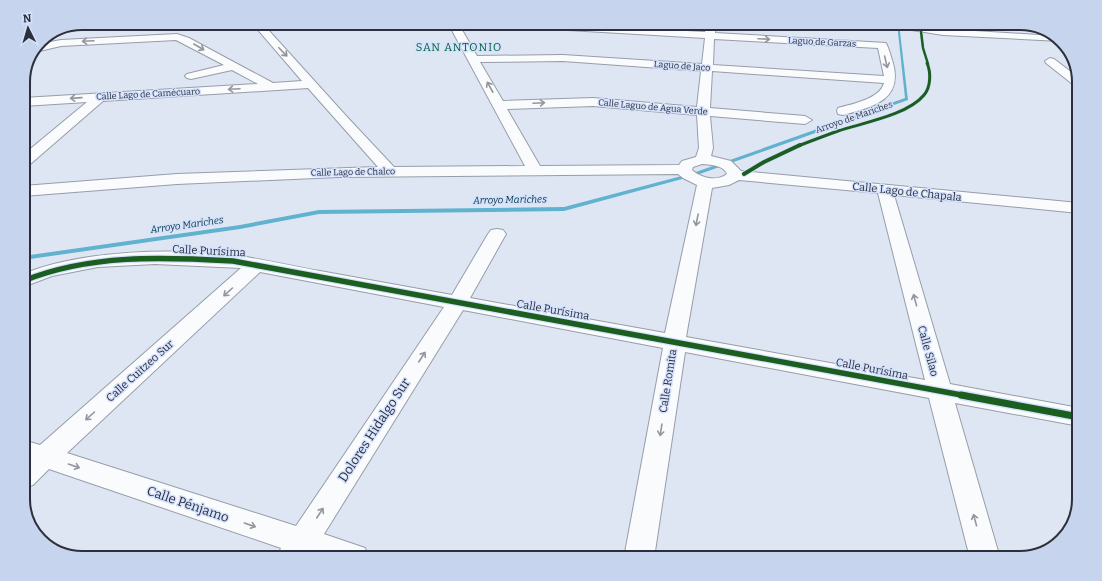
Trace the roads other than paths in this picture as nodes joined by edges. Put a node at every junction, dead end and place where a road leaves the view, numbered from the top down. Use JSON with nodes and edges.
{"nodes":[{"id":1,"x":123,"y":30,"type":"edge"},
{"id":2,"x":262,"y":30,"type":"edge"},
{"id":3,"x":457,"y":30,"type":"edge"},
{"id":4,"x":606,"y":30,"type":"edge"},
{"id":5,"x":711,"y":30,"type":"edge"},
{"id":6,"x":929,"y":30,"type":"edge"},
{"id":7,"x":711,"y":36,"type":"junction"},
{"id":8,"x":1048,"y":38,"type":"edge"},
{"id":9,"x":127,"y":39,"type":"junction"},
{"id":10,"x":46,"y":45,"type":"edge"},
{"id":11,"x":474,"y":59,"type":"junction"},
{"id":12,"x":1050,"y":62,"type":"dead end"},
{"id":13,"x":233,"y":66,"type":"junction"},
{"id":14,"x":708,"y":68,"type":"junction"},
{"id":15,"x":191,"y":76,"type":"dead end"},
{"id":16,"x":1072,"y":79,"type":"edge"},
{"id":17,"x":890,"y":80,"type":"junction"},
{"id":18,"x":312,"y":84,"type":"junction"},
{"id":19,"x":273,"y":87,"type":"junction"},
{"id":20,"x":100,"y":97,"type":"junction"},
{"id":21,"x":30,"y":102,"type":"edge"},
{"id":22,"x":500,"y":105,"type":"junction"},
{"id":23,"x":703,"y":111,"type":"junction"},
{"id":24,"x":843,"y":111,"type":"dead end"},
{"id":25,"x":805,"y":120,"type":"dead end"},
{"id":26,"x":30,"y":157,"type":"edge"},
{"id":27,"x":730,"y":169,"type":"junction"},
{"id":28,"x":389,"y":170,"type":"junction"},
{"id":29,"x":536,"y":170,"type":"junction"},
{"id":30,"x":701,"y":174,"type":"junction"},
{"id":31,"x":30,"y":190,"type":"edge"},
{"id":32,"x":885,"y":190,"type":"junction"},
{"id":33,"x":1072,"y":207,"type":"edge"},
{"id":34,"x":497,"y":234,"type":"dead end"},
{"id":35,"x":256,"y":265,"type":"junction"},
{"id":36,"x":30,"y":278,"type":"edge"},
{"id":37,"x":457,"y":302,"type":"junction"},
{"id":38,"x":674,"y":342,"type":"junction"},
{"id":39,"x":939,"y":392,"type":"junction"},
{"id":40,"x":1072,"y":416,"type":"edge"},
{"id":41,"x":34,"y":453,"type":"edge"},
{"id":42,"x":297,"y":550,"type":"edge"},
{"id":43,"x":640,"y":551,"type":"edge"},
{"id":44,"x":983,"y":551,"type":"edge"}],
"edges":[{"from":1,"to":9,"type":"street"},
{"from":2,"to":18,"type":"street","one_way":true},
{"from":3,"to":11,"type":"street"},
{"from":4,"to":7,"type":"street","name":"Laguo de Garzas"},
{"from":5,"to":7,"type":"street","name":"Calle Romita"},
{"from":6,"to":8,"type":"street"},
{"from":7,"to":14,"type":"street","name":"Calle Romita"},
{"from":7,"to":17,"type":"street","name":"Laguo de Garzas","one_way":true},
{"from":9,"to":10,"type":"street","one_way":true},
{"from":9,"to":13,"type":"street","one_way":true},
{"from":11,"to":14,"type":"street","name":"Laguo de Jaco"},
{"from":22,"to":11,"type":"street","one_way":true},
{"from":12,"to":16,"type":"street"},
{"from":13,"to":15,"type":"street"},
{"from":13,"to":19,"type":"street"},
{"from":14,"to":17,"type":"street","name":"Laguo de Jaco"},
{"from":14,"to":23,"type":"street","name":"Calle Romita"},
{"from":17,"to":24,"type":"street"},
{"from":18,"to":19,"type":"street","name":"Calle Lago de Camécuaro"},
{"from":18,"to":28,"type":"street"},
{"from":19,"to":20,"type":"street","name":"Calle Lago de Camécuaro","one_way":true},
{"from":20,"to":21,"type":"street","name":"Calle Lago de Camécuaro","one_way":true},
{"from":20,"to":26,"type":"street"},
{"from":22,"to":23,"type":"street","name":"Calle Laguo de Agua Verde","one_way":true},
{"from":22,"to":29,"type":"street"},
{"from":23,"to":25,"type":"street","name":"Calle Laguo de Agua Verde"},
{"from":23,"to":30,"type":"street","name":"Calle Romita"},
{"from":27,"to":30,"type":"street","name":"Calle Lago de Chapala"},
{"from":27,"to":30,"type":"street"},
{"from":27,"to":32,"type":"street","name":"Calle Lago de Chapala"},
{"from":28,"to":29,"type":"street","name":"Calle Lago de Chalco"},
{"from":28,"to":31,"type":"street","name":"Calle Lago de Chalco"},
{"from":29,"to":30,"type":"street","name":"Calle Lago de Chalco"},
{"from":30,"to":38,"type":"street","name":"Calle Romita","one_way":true},
{"from":32,"to":33,"type":"street","name":"Calle Lago de Chapala"},
{"from":39,"to":32,"type":"street","name":"Calle Silao","one_way":true},
{"from":34,"to":37,"type":"street","name":"Dolores Hidalgo Sur"},
{"from":35,"to":36,"type":"street","name":"Calle Purísima"},
{"from":35,"to":37,"type":"street","name":"Calle Purísima"},
{"from":35,"to":41,"type":"street","name":"Calle Cuitzeo Sur","one_way":true},
{"from":37,"to":38,"type":"street","name":"Calle Purísima"},
{"from":42,"to":37,"type":"street","name":"Dolores Hidalgo Sur","one_way":true},
{"from":38,"to":39,"type":"street","name":"Calle Purísima"},
{"from":38,"to":43,"type":"street","name":"Calle Romita","one_way":true},
{"from":39,"to":40,"type":"street","name":"Calle Purísima"},
{"from":44,"to":39,"type":"street","name":"Calle Silao","one_way":true},
{"from":41,"to":42,"type":"street","name":"Calle Pénjamo","one_way":true}]}
